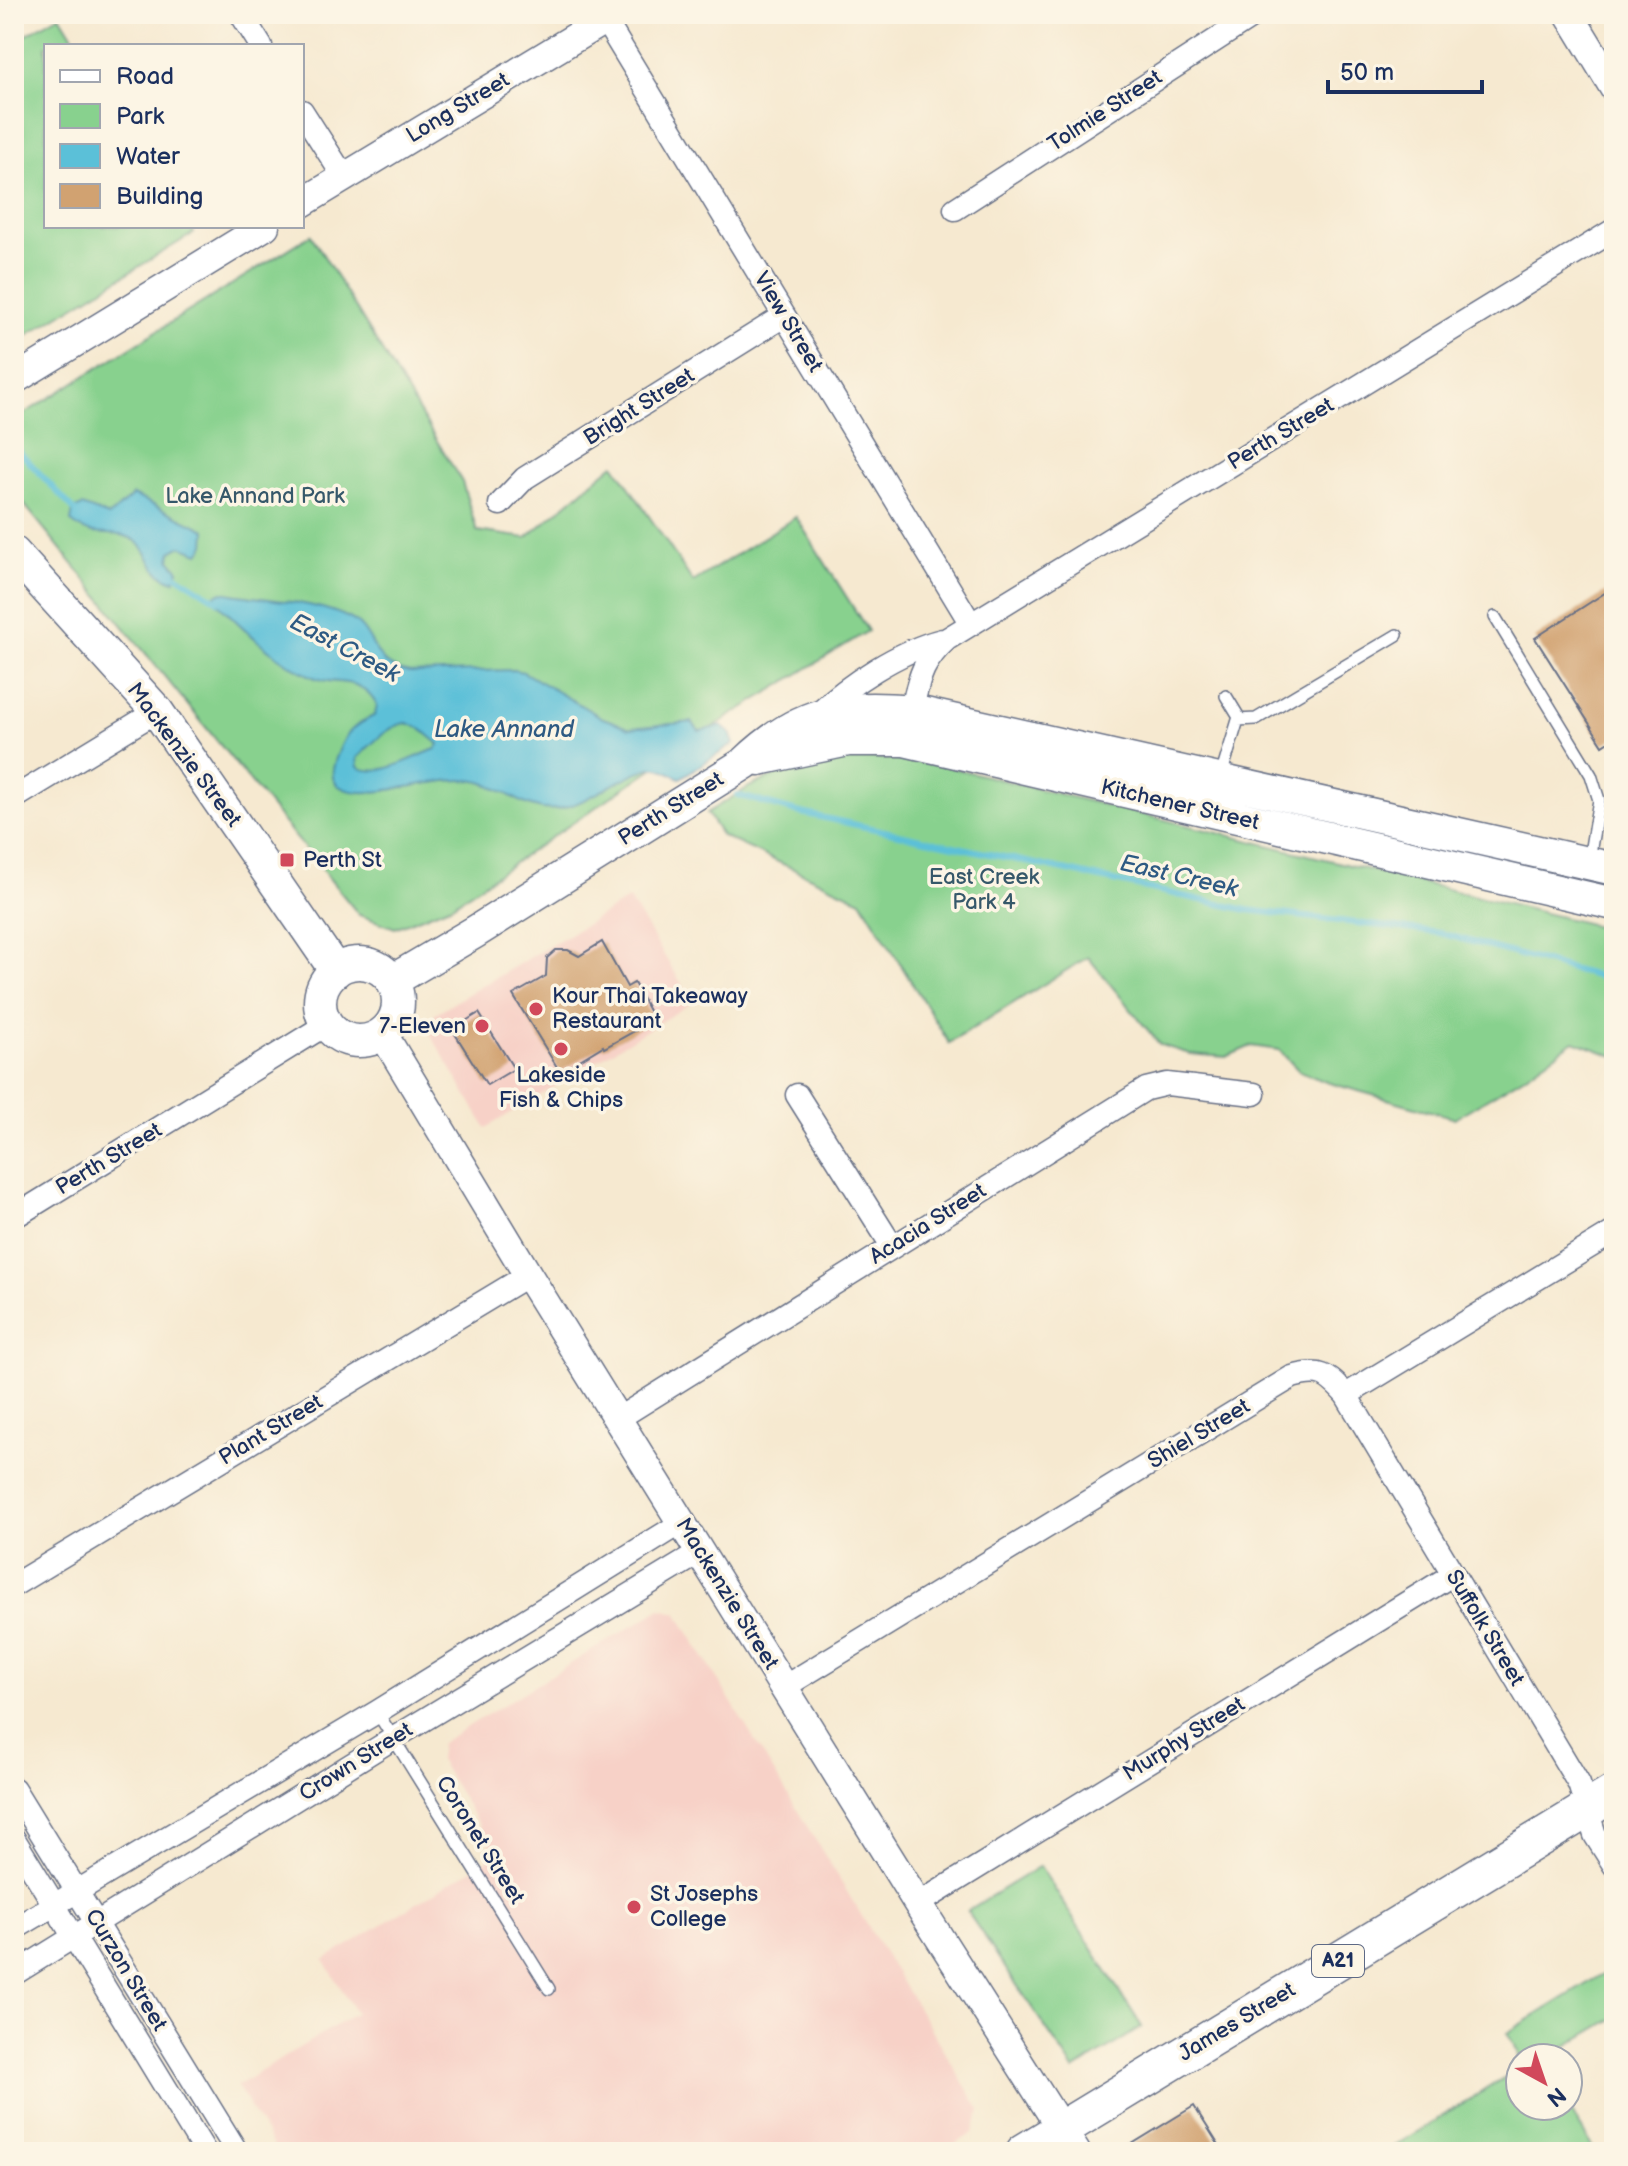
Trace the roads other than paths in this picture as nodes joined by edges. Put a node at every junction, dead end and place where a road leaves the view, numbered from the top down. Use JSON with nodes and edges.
{"nodes":[{"id":1,"x":241,"y":14,"type":"edge"},
{"id":2,"x":1256,"y":14,"type":"edge"},
{"id":3,"x":1569,"y":14,"type":"edge"},
{"id":4,"x":609,"y":17,"type":"edge"},
{"id":5,"x":260,"y":44,"type":"edge"},
{"id":6,"x":1614,"y":88,"type":"edge"},
{"id":7,"x":304,"y":114,"type":"edge"},
{"id":8,"x":344,"y":177,"type":"junction"},
{"id":9,"x":304,"y":202,"type":"edge"},
{"id":10,"x":955,"y":209,"type":"dead end"},
{"id":11,"x":262,"y":228,"type":"edge"},
{"id":12,"x":1614,"y":230,"type":"edge"},
{"id":13,"x":784,"y":316,"type":"junction"},
{"id":14,"x":14,"y":380,"type":"edge"},
{"id":15,"x":500,"y":504,"type":"dead end"},
{"id":16,"x":14,"y":553,"type":"edge"},
{"id":17,"x":1495,"y":617,"type":"dead end"},
{"id":18,"x":971,"y":624,"type":"junction"},
{"id":19,"x":1397,"y":635,"type":"dead end"},
{"id":20,"x":947,"y":639,"type":"junction"},
{"id":21,"x":1226,"y":696,"type":"dead end"},
{"id":22,"x":157,"y":711,"type":"junction"},
{"id":23,"x":817,"y":714,"type":"junction"},
{"id":24,"x":1240,"y":719,"type":"junction"},
{"id":25,"x":908,"y":726,"type":"junction"},
{"id":26,"x":745,"y":763,"type":"junction"},
{"id":27,"x":1220,"y":780,"type":"junction"},
{"id":28,"x":14,"y":798,"type":"edge"},
{"id":29,"x":1601,"y":866,"type":"edge"},
{"id":30,"x":1614,"y":904,"type":"edge"},
{"id":31,"x":336,"y":971,"type":"junction"},
{"id":32,"x":392,"y":981,"type":"junction"},
{"id":33,"x":327,"y":1024,"type":"junction"},
{"id":34,"x":383,"y":1034,"type":"junction"},
{"id":35,"x":1254,"y":1094,"type":"dead end"},
{"id":36,"x":797,"y":1095,"type":"dead end"},
{"id":37,"x":14,"y":1217,"type":"edge"},
{"id":38,"x":1614,"y":1232,"type":"edge"},
{"id":39,"x":892,"y":1246,"type":"junction"},
{"id":40,"x":528,"y":1275,"type":"junction"},
{"id":41,"x":1346,"y":1395,"type":"junction"},
{"id":42,"x":619,"y":1418,"type":"junction"},
{"id":43,"x":683,"y":1522,"type":"junction"},
{"id":44,"x":701,"y":1552,"type":"junction"},
{"id":45,"x":1452,"y":1575,"type":"junction"},
{"id":46,"x":14,"y":1585,"type":"edge"},
{"id":47,"x":784,"y":1687,"type":"junction"},
{"id":48,"x":377,"y":1712,"type":"junction"},
{"id":49,"x":394,"y":1738,"type":"junction"},
{"id":50,"x":14,"y":1789,"type":"edge"},
{"id":51,"x":1601,"y":1801,"type":"edge"},
{"id":52,"x":14,"y":1839,"type":"edge"},
{"id":53,"x":1614,"y":1865,"type":"edge"},
{"id":54,"x":78,"y":1891,"type":"junction"},
{"id":55,"x":918,"y":1904,"type":"junction"},
{"id":56,"x":54,"y":1905,"type":"junction"},
{"id":57,"x":97,"y":1922,"type":"junction"},
{"id":58,"x":14,"y":1929,"type":"edge"},
{"id":59,"x":74,"y":1939,"type":"junction"},
{"id":60,"x":14,"y":1974,"type":"edge"},
{"id":61,"x":549,"y":1989,"type":"dead end"},
{"id":62,"x":1069,"y":2140,"type":"edge"},
{"id":63,"x":205,"y":2152,"type":"edge"},
{"id":64,"x":237,"y":2152,"type":"edge"},
{"id":65,"x":1024,"y":2152,"type":"edge"}],
"edges":[{"from":1,"to":5,"type":"street"},
{"from":2,"to":10,"type":"street","name":"Tolmie Street"},
{"from":3,"to":6,"type":"street"},
{"from":4,"to":8,"type":"street","name":"Long Street"},
{"from":4,"to":13,"type":"street","name":"View Street"},
{"from":7,"to":8,"type":"street"},
{"from":8,"to":9,"type":"street","name":"Long Street"},
{"from":11,"to":14,"type":"street"},
{"from":12,"to":18,"type":"street","name":"Perth Street"},
{"from":13,"to":15,"type":"street","name":"Bright Street"},
{"from":13,"to":18,"type":"street","name":"View Street"},
{"from":16,"to":22,"type":"main road","name":"Mackenzie Street"},
{"from":17,"to":29,"type":"lane"},
{"from":18,"to":20,"type":"street","name":"Perth Street"},
{"from":19,"to":24,"type":"lane"},
{"from":20,"to":23,"type":"street","name":"Perth Street"},
{"from":20,"to":25,"type":"street","name":"Perth Street"},
{"from":21,"to":24,"type":"lane"},
{"from":22,"to":28,"type":"street"},
{"from":22,"to":31,"type":"main road","name":"Mackenzie Street"},
{"from":23,"to":25,"type":"main road","name":"Kitchener Street"},
{"from":23,"to":26,"type":"main road","name":"Perth Street"},
{"from":24,"to":27,"type":"lane"},
{"from":25,"to":26,"type":"main road","name":"Kitchener Street"},
{"from":25,"to":27,"type":"main road","name":"Kitchener Street"},
{"from":25,"to":30,"type":"main road","name":"Kitchener Street"},
{"from":26,"to":32,"type":"main road","name":"Perth Street"},
{"from":27,"to":29,"type":"main road","name":"Kitchener Street"},
{"from":31,"to":32,"type":"main road"},
{"from":31,"to":33,"type":"main road"},
{"from":32,"to":34,"type":"main road"},
{"from":33,"to":34,"type":"main road"},
{"from":33,"to":37,"type":"street","name":"Perth Street"},
{"from":34,"to":40,"type":"street","name":"Mackenzie Street"},
{"from":35,"to":39,"type":"street","name":"Acacia Street"},
{"from":36,"to":39,"type":"street"},
{"from":38,"to":41,"type":"street"},
{"from":39,"to":42,"type":"street","name":"Acacia Street"},
{"from":40,"to":42,"type":"street","name":"Mackenzie Street"},
{"from":40,"to":46,"type":"street","name":"Plant Street"},
{"from":41,"to":45,"type":"street","name":"Suffolk Street"},
{"from":41,"to":47,"type":"street","name":"Shiel Street"},
{"from":42,"to":43,"type":"street","name":"Mackenzie Street"},
{"from":43,"to":44,"type":"street","name":"Mackenzie Street"},
{"from":43,"to":48,"type":"street","name":"Crown Street"},
{"from":44,"to":47,"type":"street","name":"Mackenzie Street"},
{"from":44,"to":49,"type":"street","name":"Crown Street"},
{"from":45,"to":51,"type":"street","name":"Suffolk Street"},
{"from":45,"to":55,"type":"street","name":"Murphy Street"},
{"from":47,"to":55,"type":"street","name":"Mackenzie Street"},
{"from":48,"to":49,"type":"lane","name":"Coronet Street"},
{"from":48,"to":54,"type":"street","name":"Crown Street"},
{"from":49,"to":57,"type":"street","name":"Crown Street"},
{"from":49,"to":61,"type":"lane","name":"Coronet Street"},
{"from":50,"to":54,"type":"street","name":"Curzon Street"},
{"from":51,"to":53,"type":"street","name":"Suffolk Street"},
{"from":51,"to":62,"type":"highway","name":"James Street","number":"A21"},
{"from":52,"to":56,"type":"street","name":"Curzon Street"},
{"from":54,"to":56,"type":"street","name":"Crown Street"},
{"from":54,"to":57,"type":"street","name":"Curzon Street"},
{"from":55,"to":62,"type":"street","name":"Mackenzie Street"},
{"from":56,"to":58,"type":"street","name":"Crown Street"},
{"from":56,"to":59,"type":"street","name":"Curzon Street"},
{"from":57,"to":59,"type":"street","name":"Crown Street"},
{"from":57,"to":64,"type":"street","name":"Curzon Street"},
{"from":59,"to":60,"type":"street","name":"Crown Street"},
{"from":59,"to":63,"type":"street","name":"Curzon Street"},
{"from":62,"to":65,"type":"highway","name":"James Street","number":"A21"}]}
